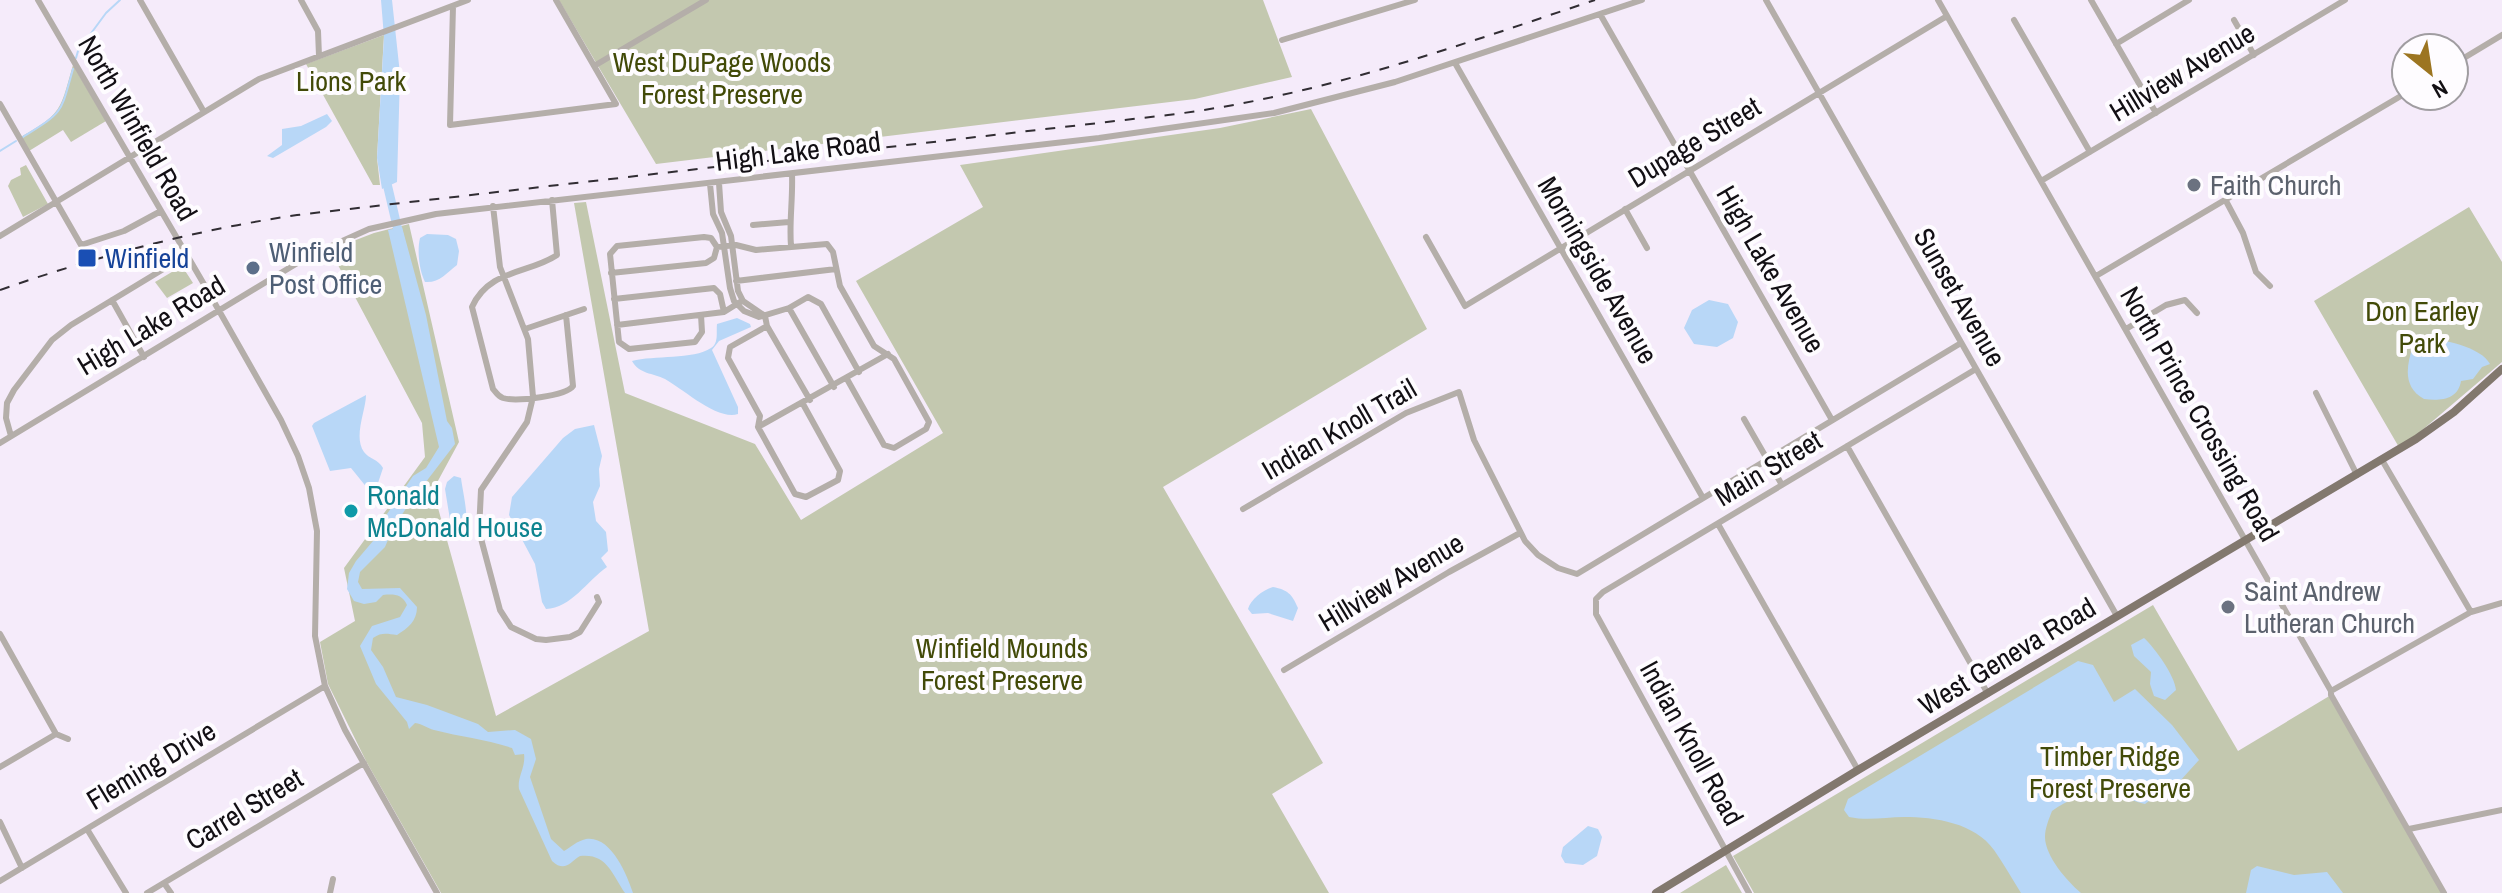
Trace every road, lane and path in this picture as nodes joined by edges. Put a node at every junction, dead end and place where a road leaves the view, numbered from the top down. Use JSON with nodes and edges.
{"nodes":[{"id":1,"x":38,"y":0,"type":"edge"},
{"id":2,"x":140,"y":0,"type":"edge"},
{"id":3,"x":301,"y":0,"type":"edge"},
{"id":4,"x":468,"y":0,"type":"edge"},
{"id":5,"x":556,"y":0,"type":"edge"},
{"id":6,"x":706,"y":0,"type":"edge"},
{"id":7,"x":1415,"y":0,"type":"edge"},
{"id":8,"x":1642,"y":0,"type":"edge"},
{"id":9,"x":1766,"y":0,"type":"edge"},
{"id":10,"x":1938,"y":0,"type":"edge"},
{"id":11,"x":2091,"y":0,"type":"edge"},
{"id":12,"x":2189,"y":0,"type":"edge"},
{"id":13,"x":2345,"y":0,"type":"edge"},
{"id":14,"x":453,"y":6,"type":"junction"},
{"id":15,"x":1600,"y":14,"type":"junction"},
{"id":16,"x":1947,"y":16,"type":"junction"},
{"id":17,"x":2014,"y":20,"type":"dead end"},
{"id":18,"x":2234,"y":20,"type":"dead end"},
{"id":19,"x":2502,"y":35,"type":"edge"},
{"id":20,"x":1282,"y":40,"type":"dead end"},
{"id":21,"x":2116,"y":44,"type":"junction"},
{"id":22,"x":2470,"y":54,"type":"edge"},
{"id":23,"x":2254,"y":55,"type":"junction"},
{"id":24,"x":319,"y":56,"type":"junction"},
{"id":25,"x":1455,"y":63,"type":"junction"},
{"id":26,"x":594,"y":66,"type":"junction"},
{"id":27,"x":1819,"y":93,"type":"junction"},
{"id":28,"x":2390,"y":103,"type":"edge"},
{"id":29,"x":0,"y":104,"type":"edge"},
{"id":30,"x":204,"y":112,"type":"junction"},
{"id":31,"x":2156,"y":113,"type":"junction"},
{"id":32,"x":9,"y":119,"type":"junction"},
{"id":33,"x":0,"y":124,"type":"edge"},
{"id":34,"x":2090,"y":152,"type":"junction"},
{"id":35,"x":129,"y":157,"type":"junction"},
{"id":36,"x":1690,"y":170,"type":"junction"},
{"id":37,"x":792,"y":174,"type":"junction"},
{"id":38,"x":2041,"y":181,"type":"junction"},
{"id":39,"x":719,"y":183,"type":"junction"},
{"id":40,"x":710,"y":184,"type":"junction"},
{"id":41,"x":552,"y":200,"type":"junction"},
{"id":42,"x":2226,"y":201,"type":"junction"},
{"id":43,"x":56,"y":202,"type":"junction"},
{"id":44,"x":493,"y":206,"type":"junction"},
{"id":45,"x":1625,"y":209,"type":"junction"},
{"id":46,"x":161,"y":211,"type":"junction"},
{"id":47,"x":789,"y":222,"type":"junction"},
{"id":48,"x":753,"y":225,"type":"dead end"},
{"id":49,"x":0,"y":236,"type":"edge"},
{"id":50,"x":1426,"y":237,"type":"dead end"},
{"id":51,"x":724,"y":246,"type":"junction"},
{"id":52,"x":791,"y":246,"type":"junction"},
{"id":53,"x":1560,"y":248,"type":"junction"},
{"id":54,"x":1647,"y":248,"type":"dead end"},
{"id":55,"x":184,"y":250,"type":"junction"},
{"id":56,"x":191,"y":261,"type":"junction"},
{"id":57,"x":175,"y":262,"type":"junction"},
{"id":58,"x":836,"y":269,"type":"junction"},
{"id":59,"x":611,"y":273,"type":"junction"},
{"id":60,"x":503,"y":275,"type":"junction"},
{"id":61,"x":2096,"y":276,"type":"junction"},
{"id":62,"x":736,"y":281,"type":"junction"},
{"id":63,"x":2270,"y":286,"type":"dead end"},
{"id":64,"x":614,"y":299,"type":"junction"},
{"id":65,"x":112,"y":300,"type":"junction"},
{"id":66,"x":740,"y":302,"type":"junction"},
{"id":67,"x":789,"y":308,"type":"junction"},
{"id":68,"x":584,"y":309,"type":"dead end"},
{"id":69,"x":219,"y":310,"type":"junction"},
{"id":70,"x":724,"y":312,"type":"junction"},
{"id":71,"x":2197,"y":313,"type":"dead end"},
{"id":72,"x":566,"y":315,"type":"junction"},
{"id":73,"x":701,"y":315,"type":"junction"},
{"id":74,"x":765,"y":316,"type":"junction"},
{"id":75,"x":617,"y":325,"type":"junction"},
{"id":76,"x":767,"y":326,"type":"junction"},
{"id":77,"x":525,"y":329,"type":"junction"},
{"id":78,"x":2126,"y":329,"type":"junction"},
{"id":79,"x":1961,"y":343,"type":"junction"},
{"id":80,"x":888,"y":354,"type":"junction"},
{"id":81,"x":144,"y":357,"type":"junction"},
{"id":82,"x":1976,"y":369,"type":"junction"},
{"id":83,"x":2502,"y":369,"type":"edge"},
{"id":84,"x":859,"y":372,"type":"junction"},
{"id":85,"x":847,"y":379,"type":"junction"},
{"id":86,"x":834,"y":387,"type":"junction"},
{"id":87,"x":2316,"y":393,"type":"dead end"},
{"id":88,"x":0,"y":397,"type":"edge"},
{"id":89,"x":533,"y":397,"type":"junction"},
{"id":90,"x":8,"y":400,"type":"junction"},
{"id":91,"x":806,"y":402,"type":"junction"},
{"id":92,"x":1744,"y":419,"type":"dead end"},
{"id":93,"x":1832,"y":420,"type":"junction"},
{"id":94,"x":758,"y":427,"type":"junction"},
{"id":95,"x":11,"y":436,"type":"junction"},
{"id":96,"x":0,"y":443,"type":"edge"},
{"id":97,"x":1847,"y":446,"type":"junction"},
{"id":98,"x":1767,"y":459,"type":"junction"},
{"id":99,"x":2382,"y":460,"type":"junction"},
{"id":100,"x":2357,"y":475,"type":"junction"},
{"id":101,"x":1782,"y":485,"type":"junction"},
{"id":102,"x":1703,"y":498,"type":"junction"},
{"id":103,"x":1243,"y":509,"type":"dead end"},
{"id":104,"x":1718,"y":524,"type":"junction"},
{"id":105,"x":1520,"y":533,"type":"junction"},
{"id":106,"x":2247,"y":541,"type":"junction"},
{"id":107,"x":597,"y":597,"type":"dead end"},
{"id":108,"x":2502,"y":603,"type":"edge"},
{"id":109,"x":2471,"y":612,"type":"junction"},
{"id":110,"x":1596,"y":614,"type":"joint"},
{"id":111,"x":2117,"y":616,"type":"junction"},
{"id":112,"x":0,"y":634,"type":"edge"},
{"id":113,"x":1284,"y":670,"type":"dead end"},
{"id":114,"x":325,"y":686,"type":"junction"},
{"id":115,"x":2331,"y":691,"type":"junction"},
{"id":116,"x":1988,"y":694,"type":"junction"},
{"id":117,"x":56,"y":734,"type":"junction"},
{"id":118,"x":68,"y":739,"type":"dead end"},
{"id":119,"x":364,"y":763,"type":"junction"},
{"id":120,"x":0,"y":767,"type":"edge"},
{"id":121,"x":1858,"y":770,"type":"junction"},
{"id":122,"x":2502,"y":810,"type":"edge"},
{"id":123,"x":0,"y":822,"type":"edge"},
{"id":124,"x":87,"y":829,"type":"junction"},
{"id":125,"x":2409,"y":829,"type":"junction"},
{"id":126,"x":1726,"y":851,"type":"junction"},
{"id":127,"x":22,"y":868,"type":"junction"},
{"id":128,"x":333,"y":879,"type":"dead end"},
{"id":129,"x":0,"y":881,"type":"edge"},
{"id":130,"x":164,"y":883,"type":"junction"},
{"id":131,"x":126,"y":893,"type":"edge"},
{"id":132,"x":147,"y":893,"type":"edge"},
{"id":133,"x":171,"y":893,"type":"edge"},
{"id":134,"x":330,"y":893,"type":"edge"},
{"id":135,"x":437,"y":893,"type":"edge"},
{"id":136,"x":1656,"y":893,"type":"edge"},
{"id":137,"x":1749,"y":893,"type":"edge"},
{"id":138,"x":2444,"y":893,"type":"edge"}],
"edges":[{"from":1,"to":35,"type":"street","name":"North Winfield Road"},
{"from":2,"to":30,"type":"street"},
{"from":3,"to":24,"type":"street"},
{"from":4,"to":14,"type":"street"},
{"from":5,"to":26,"type":"street"},
{"from":6,"to":26,"type":"street"},
{"from":7,"to":20,"type":"street"},
{"from":8,"to":15,"type":"street","name":"High Lake Road"},
{"from":9,"to":27,"type":"street","name":"Sunset Avenue"},
{"from":10,"to":16,"type":"street","name":"North Prince Crossing Road"},
{"from":11,"to":21,"type":"street"},
{"from":12,"to":21,"type":"street"},
{"from":13,"to":23,"type":"street","name":"Hillview Avenue"},
{"from":14,"to":24,"type":"street"},
{"from":14,"to":26,"type":"street"},
{"from":15,"to":25,"type":"street","name":"High Lake Road"},
{"from":15,"to":36,"type":"street","name":"High Lake Avenue"},
{"from":16,"to":27,"type":"street","name":"Dupage Street"},
{"from":16,"to":38,"type":"street","name":"North Prince Crossing Road"},
{"from":17,"to":34,"type":"street"},
{"from":18,"to":23,"type":"street"},
{"from":19,"to":22,"type":"street"},
{"from":21,"to":31,"type":"street"},
{"from":23,"to":31,"type":"street","name":"Hillview Avenue"},
{"from":24,"to":30,"type":"street"},
{"from":25,"to":37,"type":"street","name":"High Lake Road"},
{"from":25,"to":53,"type":"street","name":"Morningside Avenue"},
{"from":27,"to":36,"type":"street","name":"Dupage Street"},
{"from":27,"to":79,"type":"street","name":"Sunset Avenue"},
{"from":28,"to":42,"type":"street"},
{"from":29,"to":32,"type":"street"},
{"from":30,"to":35,"type":"street"},
{"from":31,"to":34,"type":"street","name":"Hillview Avenue"},
{"from":32,"to":33,"type":"street"},
{"from":32,"to":43,"type":"street"},
{"from":34,"to":38,"type":"street","name":"Hillview Avenue"},
{"from":35,"to":43,"type":"street"},
{"from":35,"to":46,"type":"street","name":"North Winfield Road"},
{"from":36,"to":45,"type":"street","name":"Dupage Street"},
{"from":36,"to":93,"type":"street","name":"High Lake Avenue"},
{"from":37,"to":39,"type":"street","name":"High Lake Road"},
{"from":37,"to":47,"type":"street"},
{"from":38,"to":61,"type":"street","name":"North Prince Crossing Road"},
{"from":39,"to":40,"type":"street","name":"High Lake Road"},
{"from":39,"to":51,"type":"street"},
{"from":40,"to":41,"type":"street","name":"High Lake Road"},
{"from":40,"to":51,"type":"street"},
{"from":41,"to":44,"type":"street","name":"High Lake Road"},
{"from":41,"to":60,"type":"street"},
{"from":42,"to":61,"type":"street"},
{"from":42,"to":63,"type":"street"},
{"from":43,"to":46,"type":"street"},
{"from":43,"to":49,"type":"street"},
{"from":44,"to":60,"type":"street"},
{"from":44,"to":69,"type":"street","name":"High Lake Road"},
{"from":45,"to":53,"type":"street","name":"Dupage Street"},
{"from":45,"to":54,"type":"street"},
{"from":46,"to":55,"type":"street","name":"North Winfield Road"},
{"from":47,"to":48,"type":"street"},
{"from":47,"to":52,"type":"street"},
{"from":50,"to":53,"type":"street","name":"Dupage Street"},
{"from":51,"to":52,"type":"street"},
{"from":51,"to":59,"type":"street"},
{"from":51,"to":59,"type":"street"},
{"from":51,"to":62,"type":"street"},
{"from":51,"to":66,"type":"street"},
{"from":52,"to":58,"type":"street"},
{"from":53,"to":102,"type":"street","name":"Morningside Avenue"},
{"from":55,"to":56,"type":"street","name":"North Winfield Road"},
{"from":55,"to":57,"type":"street"},
{"from":56,"to":57,"type":"street"},
{"from":56,"to":69,"type":"street","name":"North Winfield Road"},
{"from":57,"to":65,"type":"street"},
{"from":58,"to":62,"type":"street"},
{"from":58,"to":80,"type":"street"},
{"from":59,"to":64,"type":"street"},
{"from":60,"to":77,"type":"street"},
{"from":60,"to":89,"type":"street"},
{"from":61,"to":78,"type":"street","name":"North Prince Crossing Road"},
{"from":62,"to":66,"type":"street"},
{"from":64,"to":70,"type":"street"},
{"from":64,"to":75,"type":"street"},
{"from":65,"to":81,"type":"street"},
{"from":65,"to":90,"type":"street"},
{"from":66,"to":70,"type":"street"},
{"from":66,"to":74,"type":"street"},
{"from":67,"to":74,"type":"street"},
{"from":67,"to":84,"type":"street"},
{"from":67,"to":86,"type":"street"},
{"from":68,"to":72,"type":"street"},
{"from":69,"to":81,"type":"street","name":"High Lake Road"},
{"from":69,"to":114,"type":"street","name":"North Winfield Road"},
{"from":70,"to":73,"type":"street"},
{"from":71,"to":78,"type":"street"},
{"from":72,"to":77,"type":"street"},
{"from":72,"to":89,"type":"street"},
{"from":73,"to":75,"type":"street"},
{"from":73,"to":75,"type":"street"},
{"from":74,"to":76,"type":"street"},
{"from":76,"to":91,"type":"street"},
{"from":76,"to":94,"type":"street"},
{"from":77,"to":89,"type":"street"},
{"from":78,"to":106,"type":"street","name":"North Prince Crossing Road"},
{"from":79,"to":82,"type":"street","name":"Sunset Avenue"},
{"from":79,"to":93,"type":"street","name":"Main Street"},
{"from":80,"to":84,"type":"street"},
{"from":80,"to":85,"type":"street"},
{"from":81,"to":95,"type":"street","name":"High Lake Road"},
{"from":82,"to":97,"type":"street","name":"Main Street"},
{"from":82,"to":111,"type":"street","name":"Sunset Avenue"},
{"from":83,"to":99,"type":"main road","name":"West Geneva Road"},
{"from":84,"to":85,"type":"street"},
{"from":85,"to":86,"type":"street"},
{"from":86,"to":91,"type":"street"},
{"from":87,"to":100,"type":"street"},
{"from":88,"to":90,"type":"street"},
{"from":89,"to":107,"type":"street"},
{"from":90,"to":95,"type":"street"},
{"from":91,"to":94,"type":"street"},
{"from":91,"to":94,"type":"street"},
{"from":92,"to":98,"type":"street"},
{"from":93,"to":98,"type":"street","name":"Main Street"},
{"from":95,"to":96,"type":"street","name":"High Lake Road"},
{"from":97,"to":101,"type":"street","name":"Main Street"},
{"from":97,"to":116,"type":"street"},
{"from":98,"to":101,"type":"street"},
{"from":98,"to":102,"type":"street","name":"Main Street"},
{"from":99,"to":100,"type":"main road","name":"West Geneva Road"},
{"from":99,"to":109,"type":"street"},
{"from":100,"to":106,"type":"main road","name":"West Geneva Road"},
{"from":101,"to":104,"type":"street","name":"Main Street"},
{"from":102,"to":105,"type":"street","name":"Main Street"},
{"from":103,"to":105,"type":"street","name":"Indian Knoll Trail"},
{"from":104,"to":110,"type":"street","name":"Main Street"},
{"from":104,"to":121,"type":"street"},
{"from":105,"to":113,"type":"street","name":"Hillview Avenue"},
{"from":106,"to":111,"type":"main road","name":"West Geneva Road"},
{"from":106,"to":115,"type":"street","name":"North Prince Crossing Road"},
{"from":108,"to":109,"type":"street"},
{"from":109,"to":115,"type":"street"},
{"from":110,"to":126,"type":"street","name":"Indian Knoll Road"},
{"from":111,"to":116,"type":"main road","name":"West Geneva Road"},
{"from":112,"to":117,"type":"street"},
{"from":114,"to":119,"type":"street","name":"North Winfield Road"},
{"from":114,"to":124,"type":"street","name":"Fleming Drive"},
{"from":115,"to":125,"type":"street","name":"North Prince Crossing Road"},
{"from":116,"to":121,"type":"main road","name":"West Geneva Road"},
{"from":117,"to":118,"type":"street"},
{"from":117,"to":120,"type":"street"},
{"from":119,"to":130,"type":"street","name":"Carrel Street"},
{"from":119,"to":135,"type":"street","name":"North Winfield Road"},
{"from":121,"to":126,"type":"main road","name":"West Geneva Road"},
{"from":122,"to":125,"type":"street"},
{"from":123,"to":127,"type":"street"},
{"from":124,"to":127,"type":"street","name":"Fleming Drive"},
{"from":124,"to":131,"type":"street"},
{"from":125,"to":138,"type":"street","name":"North Prince Crossing Road"},
{"from":126,"to":136,"type":"main road","name":"West Geneva Road"},
{"from":126,"to":137,"type":"street","name":"Indian Knoll Road"},
{"from":127,"to":129,"type":"street","name":"Fleming Drive"},
{"from":128,"to":134,"type":"street"},
{"from":130,"to":132,"type":"street","name":"Carrel Street"},
{"from":130,"to":133,"type":"street"}]}
